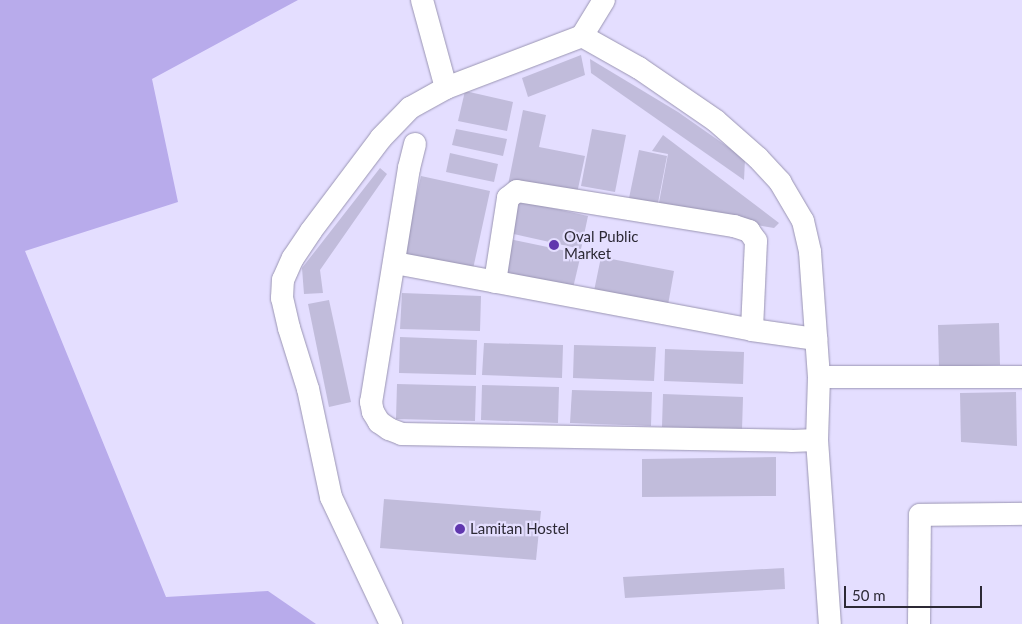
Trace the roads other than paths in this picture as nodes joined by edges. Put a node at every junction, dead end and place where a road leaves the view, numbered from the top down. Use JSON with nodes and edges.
{"nodes":[{"id":1,"x":422,"y":0,"type":"edge"},
{"id":2,"x":604,"y":0,"type":"edge"},
{"id":3,"x":582,"y":36,"type":"junction"},
{"id":4,"x":446,"y":88,"type":"junction"},
{"id":5,"x":416,"y":144,"type":"dead end"},
{"id":6,"x":395,"y":263,"type":"junction"},
{"id":7,"x":495,"y":282,"type":"junction"},
{"id":8,"x":752,"y":330,"type":"junction"},
{"id":9,"x":816,"y":339,"type":"junction"},
{"id":10,"x":819,"y":377,"type":"junction"},
{"id":11,"x":1022,"y":377,"type":"edge"},
{"id":12,"x":817,"y":440,"type":"junction"},
{"id":13,"x":1022,"y":514,"type":"edge"},
{"id":14,"x":391,"y":624,"type":"edge"},
{"id":15,"x":830,"y":624,"type":"edge"},
{"id":16,"x":919,"y":624,"type":"edge"}],
"edges":[{"from":1,"to":4,"type":"street"},
{"from":2,"to":3,"type":"street"},
{"from":3,"to":4,"type":"street"},
{"from":3,"to":9,"type":"street"},
{"from":4,"to":14,"type":"street"},
{"from":5,"to":6,"type":"street"},
{"from":6,"to":7,"type":"street"},
{"from":6,"to":12,"type":"street"},
{"from":7,"to":8,"type":"street"},
{"from":7,"to":8,"type":"street"},
{"from":8,"to":9,"type":"street"},
{"from":9,"to":10,"type":"street"},
{"from":10,"to":11,"type":"street"},
{"from":10,"to":12,"type":"street"},
{"from":12,"to":15,"type":"street"},
{"from":13,"to":16,"type":"street"}]}
